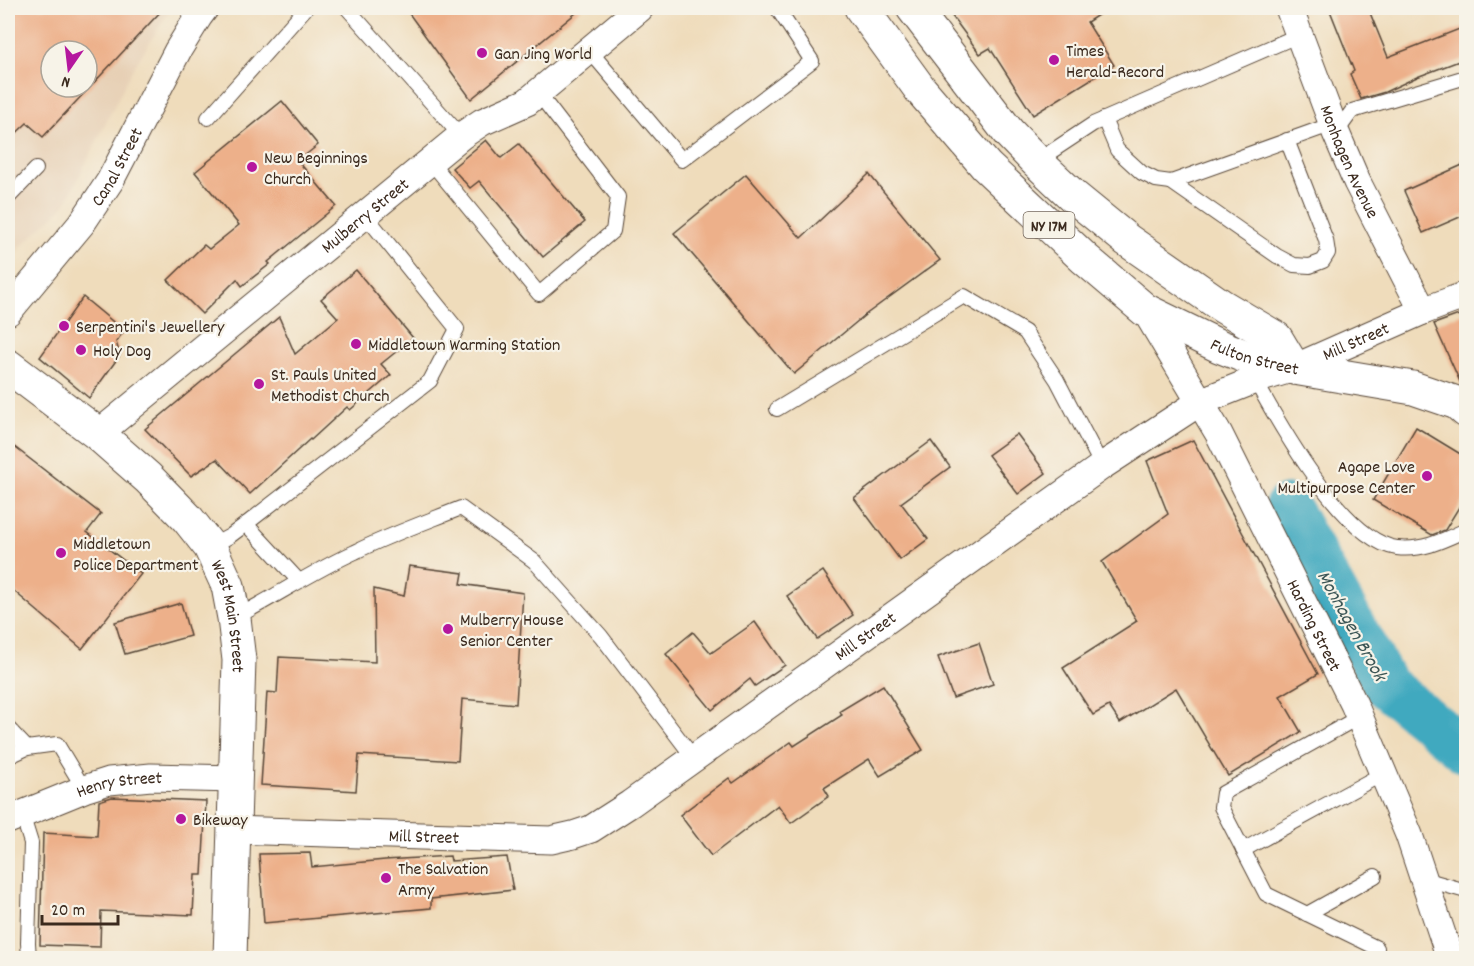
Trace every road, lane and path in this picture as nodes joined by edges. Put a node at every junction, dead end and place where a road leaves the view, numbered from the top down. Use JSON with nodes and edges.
{"nodes":[{"id":1,"x":205,"y":8,"type":"edge"},
{"id":2,"x":306,"y":8,"type":"edge"},
{"id":3,"x":347,"y":8,"type":"edge"},
{"id":4,"x":640,"y":8,"type":"edge"},
{"id":5,"x":777,"y":8,"type":"edge"},
{"id":6,"x":861,"y":8,"type":"edge"},
{"id":7,"x":913,"y":8,"type":"edge"},
{"id":8,"x":1289,"y":8,"type":"edge"},
{"id":9,"x":1299,"y":35,"type":"junction"},
{"id":10,"x":590,"y":50,"type":"junction"},
{"id":11,"x":1467,"y":77,"type":"edge"},
{"id":12,"x":538,"y":93,"type":"junction"},
{"id":13,"x":208,"y":118,"type":"dead end"},
{"id":14,"x":1104,"y":119,"type":"junction"},
{"id":15,"x":1335,"y":128,"type":"junction"},
{"id":16,"x":461,"y":136,"type":"junction"},
{"id":17,"x":1287,"y":140,"type":"junction"},
{"id":18,"x":432,"y":162,"type":"junction"},
{"id":19,"x":1035,"y":162,"type":"junction"},
{"id":20,"x":36,"y":170,"type":"dead end"},
{"id":21,"x":1171,"y":182,"type":"junction"},
{"id":22,"x":8,"y":198,"type":"edge"},
{"id":23,"x":366,"y":216,"type":"junction"},
{"id":24,"x":1467,"y":295,"type":"edge"},
{"id":25,"x":1145,"y":310,"type":"junction"},
{"id":26,"x":1423,"y":311,"type":"junction"},
{"id":27,"x":8,"y":312,"type":"edge"},
{"id":28,"x":1294,"y":368,"type":"junction"},
{"id":29,"x":9,"y":371,"type":"edge"},
{"id":30,"x":1255,"y":380,"type":"junction"},
{"id":31,"x":1200,"y":402,"type":"junction"},
{"id":32,"x":777,"y":409,"type":"dead end"},
{"id":33,"x":1467,"y":411,"type":"edge"},
{"id":34,"x":98,"y":434,"type":"junction"},
{"id":35,"x":1102,"y":466,"type":"junction"},
{"id":36,"x":246,"y":524,"type":"junction"},
{"id":37,"x":1467,"y":530,"type":"edge"},
{"id":38,"x":210,"y":547,"type":"junction"},
{"id":39,"x":299,"y":580,"type":"junction"},
{"id":40,"x":234,"y":618,"type":"junction"},
{"id":41,"x":1359,"y":717,"type":"junction"},
{"id":42,"x":8,"y":728,"type":"edge"},
{"id":43,"x":27,"y":748,"type":"junction"},
{"id":44,"x":8,"y":757,"type":"edge"},
{"id":45,"x":693,"y":757,"type":"junction"},
{"id":46,"x":1384,"y":773,"type":"junction"},
{"id":47,"x":236,"y":778,"type":"junction"},
{"id":48,"x":84,"y":789,"type":"junction"},
{"id":49,"x":15,"y":817,"type":"edge"},
{"id":50,"x":234,"y":830,"type":"junction"},
{"id":51,"x":1243,"y":850,"type":"junction"},
{"id":52,"x":1375,"y":876,"type":"dead end"},
{"id":53,"x":1424,"y":879,"type":"junction"},
{"id":54,"x":1467,"y":891,"type":"edge"},
{"id":55,"x":1307,"y":914,"type":"junction"},
{"id":56,"x":1377,"y":948,"type":"dead end"},
{"id":57,"x":29,"y":958,"type":"edge"},
{"id":58,"x":230,"y":958,"type":"edge"},
{"id":59,"x":1450,"y":958,"type":"edge"}],
"edges":[{"from":1,"to":27,"type":"street","name":"Canal Street"},
{"from":2,"to":13,"type":"lane"},
{"from":3,"to":16,"type":"lane"},
{"from":4,"to":10,"type":"street","name":"Mulberry Street"},
{"from":5,"to":10,"type":"lane"},
{"from":6,"to":25,"type":"main road","name":"Fulton Street","number":"NY 17M"},
{"from":7,"to":19,"type":"main road","name":"Fulton Street","number":"NY 17M"},
{"from":8,"to":9,"type":"street","name":"Monhagen Avenue"},
{"from":9,"to":14,"type":"lane"},
{"from":9,"to":15,"type":"street","name":"Monhagen Avenue"},
{"from":10,"to":12,"type":"street","name":"Mulberry Street"},
{"from":11,"to":15,"type":"lane"},
{"from":12,"to":16,"type":"street","name":"Mulberry Street"},
{"from":12,"to":18,"type":"lane"},
{"from":14,"to":19,"type":"lane"},
{"from":14,"to":21,"type":"lane"},
{"from":15,"to":17,"type":"lane"},
{"from":15,"to":26,"type":"street","name":"Monhagen Avenue"},
{"from":16,"to":18,"type":"street","name":"Mulberry Street"},
{"from":17,"to":21,"type":"lane"},
{"from":17,"to":21,"type":"lane"},
{"from":18,"to":23,"type":"street","name":"Mulberry Street"},
{"from":19,"to":28,"type":"main road","name":"Fulton Street","number":"NY 17M"},
{"from":20,"to":22,"type":"lane"},
{"from":23,"to":34,"type":"street","name":"Mulberry Street"},
{"from":23,"to":36,"type":"lane"},
{"from":24,"to":26,"type":"street","name":"Mill Street"},
{"from":25,"to":28,"type":"main road","name":"Fulton Street","number":"NY 17M"},
{"from":25,"to":31,"type":"street","name":"Harding Street"},
{"from":26,"to":28,"type":"street","name":"Mill Street"},
{"from":28,"to":30,"type":"street","name":"Mill Street"},
{"from":28,"to":33,"type":"main road","number":"NY 17M"},
{"from":29,"to":34,"type":"main road","name":"West Main Street"},
{"from":30,"to":31,"type":"street","name":"Mill Street"},
{"from":30,"to":37,"type":"lane"},
{"from":31,"to":35,"type":"street","name":"Mill Street"},
{"from":31,"to":41,"type":"street","name":"Harding Street"},
{"from":32,"to":35,"type":"lane"},
{"from":34,"to":38,"type":"main road","name":"West Main Street"},
{"from":35,"to":45,"type":"street","name":"Mill Street"},
{"from":36,"to":38,"type":"lane"},
{"from":36,"to":39,"type":"lane"},
{"from":38,"to":40,"type":"main road","name":"West Main Street"},
{"from":39,"to":40,"type":"lane"},
{"from":39,"to":45,"type":"lane"},
{"from":40,"to":47,"type":"main road","name":"West Main Street"},
{"from":41,"to":46,"type":"street","name":"Harding Street"},
{"from":41,"to":51,"type":"lane"},
{"from":42,"to":43,"type":"lane"},
{"from":43,"to":44,"type":"lane"},
{"from":43,"to":48,"type":"lane"},
{"from":45,"to":50,"type":"street","name":"Mill Street"},
{"from":46,"to":51,"type":"lane"},
{"from":46,"to":53,"type":"street","name":"Harding Street"},
{"from":47,"to":48,"type":"street","name":"Henry Street"},
{"from":47,"to":50,"type":"main road","name":"West Main Street"},
{"from":48,"to":49,"type":"street","name":"Henry Street"},
{"from":49,"to":57,"type":"lane"},
{"from":50,"to":58,"type":"main road","name":"West Main Street"},
{"from":51,"to":55,"type":"lane"},
{"from":52,"to":55,"type":"lane"},
{"from":53,"to":54,"type":"lane"},
{"from":53,"to":59,"type":"street","name":"Harding Street"},
{"from":55,"to":56,"type":"lane"}]}
